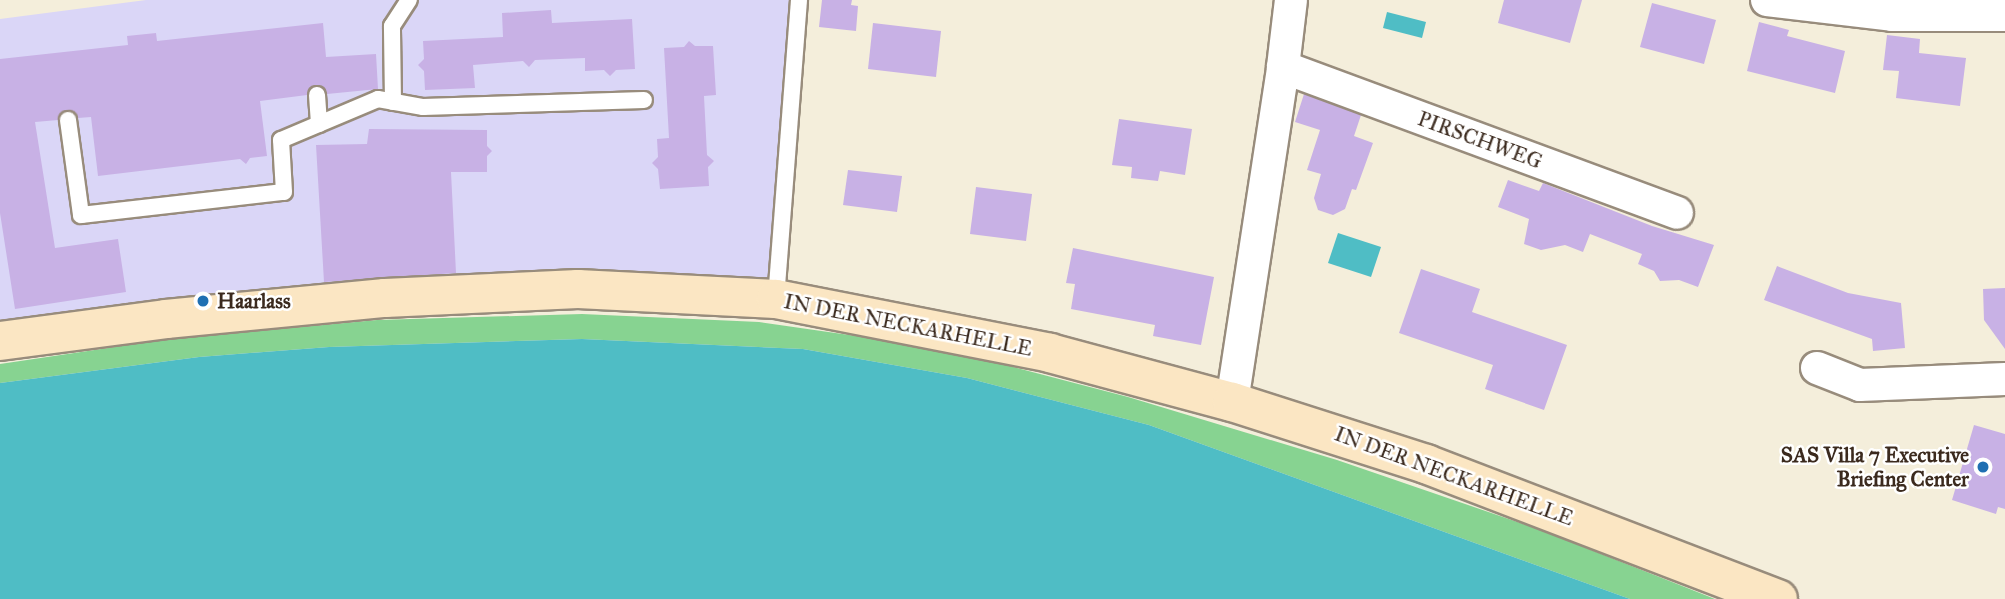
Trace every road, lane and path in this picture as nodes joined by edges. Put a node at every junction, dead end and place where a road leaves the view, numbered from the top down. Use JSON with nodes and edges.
{"nodes":[{"id":1,"x":409,"y":0,"type":"edge"},
{"id":2,"x":1291,"y":0,"type":"edge"},
{"id":3,"x":1767,"y":0,"type":"edge"},
{"id":4,"x":796,"y":2,"type":"edge"},
{"id":5,"x":1958,"y":8,"type":"edge"},
{"id":6,"x":2005,"y":15,"type":"edge"},
{"id":7,"x":1283,"y":67,"type":"junction"},
{"id":8,"x":317,"y":95,"type":"dead end"},
{"id":9,"x":644,"y":100,"type":"dead end"},
{"id":10,"x":393,"y":102,"type":"junction"},
{"id":11,"x":68,"y":120,"type":"dead end"},
{"id":12,"x":319,"y":124,"type":"junction"},
{"id":13,"x":1676,"y":213,"type":"dead end"},
{"id":14,"x":776,"y":299,"type":"junction"},
{"id":15,"x":0,"y":341,"type":"edge"},
{"id":16,"x":1817,"y":368,"type":"dead end"},
{"id":17,"x":2005,"y":379,"type":"edge"},
{"id":18,"x":1232,"y":402,"type":"junction"},
{"id":19,"x":1778,"y":599,"type":"edge"}],
"edges":[{"from":1,"to":10,"type":"lane"},
{"from":2,"to":7,"type":"street"},
{"from":3,"to":5,"type":"street"},
{"from":4,"to":14,"type":"lane"},
{"from":5,"to":6,"type":"street"},
{"from":7,"to":13,"type":"street","name":"PIRSCHWEG"},
{"from":7,"to":18,"type":"street"},
{"from":8,"to":12,"type":"lane"},
{"from":9,"to":10,"type":"lane"},
{"from":10,"to":12,"type":"lane"},
{"from":11,"to":12,"type":"lane"},
{"from":14,"to":15,"type":"main road","name":"IN DER NECKARHELLE"},
{"from":14,"to":18,"type":"main road","name":"IN DER NECKARHELLE"},
{"from":16,"to":17,"type":"street"},
{"from":18,"to":19,"type":"main road","name":"IN DER NECKARHELLE"}]}
